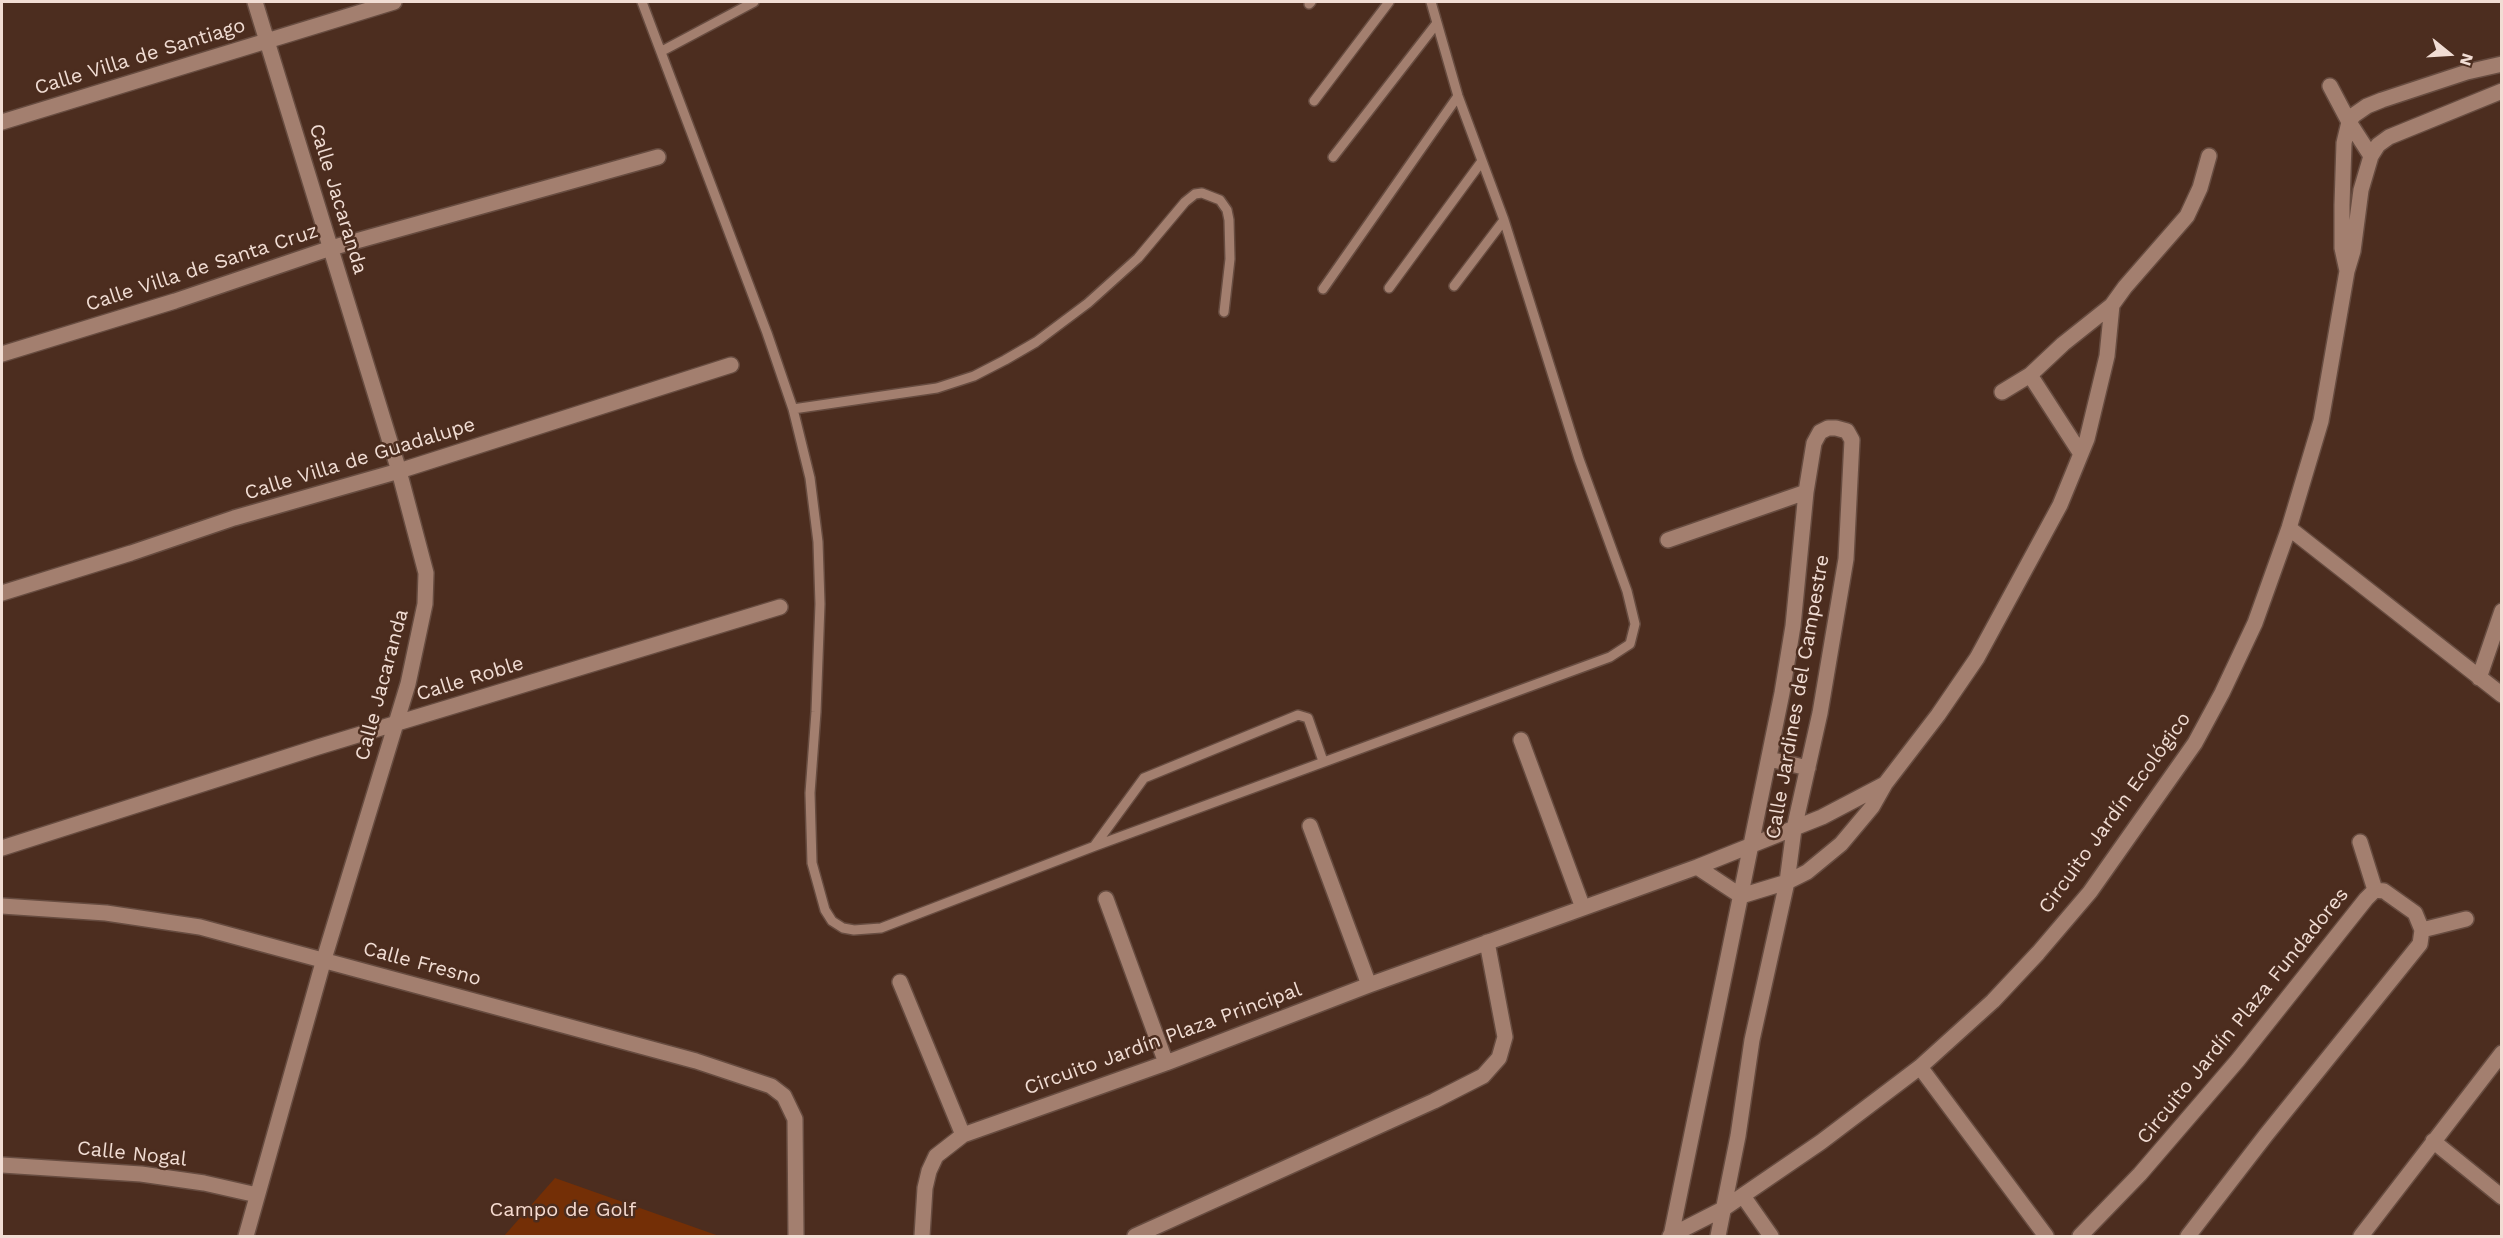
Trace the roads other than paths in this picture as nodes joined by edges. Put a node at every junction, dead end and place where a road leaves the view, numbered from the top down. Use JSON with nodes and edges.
{"nodes":[{"id":1,"x":255,"y":2,"type":"edge"},
{"id":2,"x":394,"y":2,"type":"edge"},
{"id":3,"x":642,"y":2,"type":"edge"},
{"id":4,"x":754,"y":2,"type":"edge"},
{"id":5,"x":1389,"y":2,"type":"edge"},
{"id":6,"x":1431,"y":2,"type":"edge"},
{"id":7,"x":1437,"y":23,"type":"junction"},
{"id":8,"x":267,"y":39,"type":"junction"},
{"id":9,"x":662,"y":51,"type":"junction"},
{"id":10,"x":2502,"y":64,"type":"edge"},
{"id":11,"x":2330,"y":86,"type":"dead end"},
{"id":12,"x":2502,"y":91,"type":"edge"},
{"id":13,"x":1458,"y":96,"type":"junction"},
{"id":14,"x":1314,"y":101,"type":"dead end"},
{"id":15,"x":2,"y":122,"type":"edge"},
{"id":16,"x":2349,"y":122,"type":"junction"},
{"id":17,"x":2209,"y":156,"type":"dead end"},
{"id":18,"x":2371,"y":156,"type":"junction"},
{"id":19,"x":658,"y":157,"type":"dead end"},
{"id":20,"x":1333,"y":157,"type":"dead end"},
{"id":21,"x":1482,"y":161,"type":"junction"},
{"id":22,"x":1504,"y":219,"type":"junction"},
{"id":23,"x":331,"y":248,"type":"junction"},
{"id":24,"x":2347,"y":271,"type":"junction"},
{"id":25,"x":1454,"y":286,"type":"dead end"},
{"id":26,"x":1389,"y":288,"type":"dead end"},
{"id":27,"x":1323,"y":289,"type":"dead end"},
{"id":28,"x":2112,"y":305,"type":"junction"},
{"id":29,"x":1224,"y":312,"type":"dead end"},
{"id":30,"x":2,"y":354,"type":"edge"},
{"id":31,"x":731,"y":365,"type":"dead end"},
{"id":32,"x":2030,"y":375,"type":"junction"},
{"id":33,"x":2002,"y":392,"type":"dead end"},
{"id":34,"x":793,"y":409,"type":"junction"},
{"id":35,"x":2081,"y":454,"type":"junction"},
{"id":36,"x":399,"y":471,"type":"junction"},
{"id":37,"x":1806,"y":492,"type":"junction"},
{"id":38,"x":2289,"y":528,"type":"junction"},
{"id":39,"x":1668,"y":540,"type":"dead end"},
{"id":40,"x":2,"y":593,"type":"edge"},
{"id":41,"x":780,"y":607,"type":"dead end"},
{"id":42,"x":2502,"y":611,"type":"edge"},
{"id":43,"x":2479,"y":678,"type":"junction"},
{"id":44,"x":2502,"y":695,"type":"edge"},
{"id":45,"x":395,"y":724,"type":"junction"},
{"id":46,"x":1521,"y":740,"type":"dead end"},
{"id":47,"x":1769,"y":759,"type":"junction"},
{"id":48,"x":1323,"y":761,"type":"junction"},
{"id":49,"x":1808,"y":768,"type":"junction"},
{"id":50,"x":1885,"y":784,"type":"junction"},
{"id":51,"x":1310,"y":826,"type":"dead end"},
{"id":52,"x":1794,"y":829,"type":"junction"},
{"id":53,"x":2360,"y":842,"type":"dead end"},
{"id":54,"x":1750,"y":845,"type":"junction"},
{"id":55,"x":1095,"y":846,"type":"junction"},
{"id":56,"x":2,"y":848,"type":"edge"},
{"id":57,"x":1697,"y":867,"type":"junction"},
{"id":58,"x":1787,"y":882,"type":"junction"},
{"id":59,"x":2375,"y":890,"type":"junction"},
{"id":60,"x":1741,"y":896,"type":"junction"},
{"id":61,"x":1106,"y":899,"type":"dead end"},
{"id":62,"x":2,"y":906,"type":"edge"},
{"id":63,"x":1583,"y":908,"type":"junction"},
{"id":64,"x":2466,"y":919,"type":"dead end"},
{"id":65,"x":2422,"y":930,"type":"junction"},
{"id":66,"x":1487,"y":942,"type":"junction"},
{"id":67,"x":324,"y":959,"type":"junction"},
{"id":68,"x":900,"y":982,"type":"dead end"},
{"id":69,"x":1369,"y":985,"type":"junction"},
{"id":70,"x":2502,"y":1053,"type":"edge"},
{"id":71,"x":1166,"y":1063,"type":"junction"},
{"id":72,"x":1920,"y":1067,"type":"junction"},
{"id":73,"x":963,"y":1135,"type":"junction"},
{"id":74,"x":2433,"y":1141,"type":"junction"},
{"id":75,"x":2,"y":1165,"type":"edge"},
{"id":76,"x":257,"y":1195,"type":"junction"},
{"id":77,"x":1743,"y":1196,"type":"junction"},
{"id":78,"x":2502,"y":1197,"type":"edge"},
{"id":79,"x":1723,"y":1209,"type":"junction"},
{"id":80,"x":246,"y":1236,"type":"edge"},
{"id":81,"x":796,"y":1236,"type":"edge"},
{"id":82,"x":922,"y":1236,"type":"edge"},
{"id":83,"x":1135,"y":1236,"type":"edge"},
{"id":84,"x":1671,"y":1236,"type":"edge"},
{"id":85,"x":1718,"y":1236,"type":"edge"},
{"id":86,"x":1771,"y":1236,"type":"edge"},
{"id":87,"x":2046,"y":1236,"type":"edge"},
{"id":88,"x":2080,"y":1236,"type":"edge"},
{"id":89,"x":2187,"y":1236,"type":"edge"},
{"id":90,"x":2361,"y":1236,"type":"edge"}],
"edges":[{"from":1,"to":8,"type":"street","name":"Calle Jacaranda"},
{"from":2,"to":8,"type":"street","name":"Calle Villa de Santiago"},
{"from":3,"to":9,"type":"lane"},
{"from":4,"to":9,"type":"lane"},
{"from":5,"to":14,"type":"lane"},
{"from":6,"to":7,"type":"lane"},
{"from":7,"to":13,"type":"lane"},
{"from":7,"to":20,"type":"lane"},
{"from":8,"to":15,"type":"street","name":"Calle Villa de Santiago"},
{"from":8,"to":23,"type":"street","name":"Calle Jacaranda"},
{"from":9,"to":34,"type":"lane"},
{"from":10,"to":16,"type":"street"},
{"from":11,"to":16,"type":"street"},
{"from":12,"to":18,"type":"street","name":"Circuito Jardín Ecológico"},
{"from":13,"to":21,"type":"lane"},
{"from":13,"to":27,"type":"lane"},
{"from":16,"to":18,"type":"street"},
{"from":16,"to":24,"type":"street","name":"Circuito Jardín Ecológico"},
{"from":17,"to":28,"type":"street"},
{"from":18,"to":24,"type":"street","name":"Circuito Jardín Ecológico"},
{"from":19,"to":23,"type":"street","name":"Calle Villa de Santa Cruz"},
{"from":21,"to":22,"type":"lane"},
{"from":21,"to":26,"type":"lane"},
{"from":22,"to":25,"type":"lane"},
{"from":22,"to":48,"type":"lane"},
{"from":23,"to":30,"type":"street","name":"Calle Villa de Santa Cruz"},
{"from":23,"to":36,"type":"street","name":"Calle Jacaranda"},
{"from":24,"to":38,"type":"street","name":"Circuito Jardín Ecológico"},
{"from":28,"to":32,"type":"street"},
{"from":28,"to":35,"type":"street"},
{"from":29,"to":34,"type":"lane"},
{"from":31,"to":36,"type":"street","name":"Calle Villa de Guadalupe"},
{"from":32,"to":33,"type":"street"},
{"from":32,"to":35,"type":"street"},
{"from":34,"to":55,"type":"lane"},
{"from":35,"to":50,"type":"street"},
{"from":36,"to":40,"type":"street","name":"Calle Villa de Guadalupe"},
{"from":36,"to":45,"type":"street","name":"Calle Jacaranda"},
{"from":37,"to":39,"type":"street"},
{"from":37,"to":47,"type":"street","name":"Calle Jardines del Campestre"},
{"from":37,"to":49,"type":"street","name":"Calle Jardines del Campestre"},
{"from":38,"to":43,"type":"street"},
{"from":38,"to":72,"type":"street","name":"Circuito Jardín Ecológico"},
{"from":41,"to":45,"type":"street","name":"Calle Roble"},
{"from":42,"to":43,"type":"street"},
{"from":43,"to":44,"type":"street"},
{"from":45,"to":56,"type":"street","name":"Calle Roble"},
{"from":45,"to":67,"type":"street","name":"Calle Jacaranda"},
{"from":46,"to":63,"type":"street"},
{"from":47,"to":49,"type":"street"},
{"from":47,"to":54,"type":"street","name":"Calle Jardines del Campestre"},
{"from":48,"to":55,"type":"lane"},
{"from":48,"to":55,"type":"lane"},
{"from":49,"to":52,"type":"street","name":"Calle Jardines del Campestre"},
{"from":50,"to":52,"type":"street","name":"Circuito Jardín Plaza Principal"},
{"from":50,"to":58,"type":"street"},
{"from":51,"to":69,"type":"street"},
{"from":52,"to":54,"type":"street","name":"Circuito Jardín Plaza Principal"},
{"from":52,"to":58,"type":"street","name":"Calle Jardines del Campestre"},
{"from":53,"to":59,"type":"street"},
{"from":54,"to":57,"type":"street","name":"Circuito Jardín Plaza Principal"},
{"from":54,"to":60,"type":"street","name":"Calle Jardines del Campestre"},
{"from":57,"to":60,"type":"street"},
{"from":57,"to":63,"type":"street","name":"Circuito Jardín Plaza Principal"},
{"from":58,"to":60,"type":"street"},
{"from":58,"to":79,"type":"street","name":"Calle Jardines del Campestre"},
{"from":59,"to":65,"type":"street","name":"Circuito Jardín Plaza Fundadores"},
{"from":59,"to":88,"type":"street","name":"Circuito Jardín Plaza Fundadores"},
{"from":60,"to":84,"type":"street","name":"Calle Jardines del Campestre"},
{"from":61,"to":71,"type":"street"},
{"from":62,"to":67,"type":"street","name":"Calle Fresno"},
{"from":63,"to":66,"type":"street","name":"Circuito Jardín Plaza Principal"},
{"from":64,"to":65,"type":"street"},
{"from":65,"to":89,"type":"street"},
{"from":66,"to":69,"type":"street","name":"Circuito Jardín Plaza Principal"},
{"from":66,"to":83,"type":"street"},
{"from":67,"to":76,"type":"street","name":"Calle Jacaranda"},
{"from":67,"to":81,"type":"street","name":"Calle Fresno"},
{"from":68,"to":73,"type":"street"},
{"from":69,"to":71,"type":"street","name":"Circuito Jardín Plaza Principal"},
{"from":70,"to":74,"type":"street"},
{"from":71,"to":73,"type":"street","name":"Circuito Jardín Plaza Principal"},
{"from":72,"to":77,"type":"street","name":"Circuito Jardín Ecológico"},
{"from":72,"to":87,"type":"street"},
{"from":73,"to":82,"type":"street","name":"Circuito Jardín Plaza Principal"},
{"from":74,"to":78,"type":"street"},
{"from":74,"to":90,"type":"street"},
{"from":75,"to":76,"type":"street","name":"Calle Nogal"},
{"from":76,"to":80,"type":"street","name":"Calle Jacaranda"},
{"from":77,"to":79,"type":"street","name":"Circuito Jardín Ecológico"},
{"from":77,"to":86,"type":"street"},
{"from":79,"to":84,"type":"street","name":"Circuito Jardín Ecológico"},
{"from":79,"to":85,"type":"street","name":"Calle Jardines del Campestre"}]}
